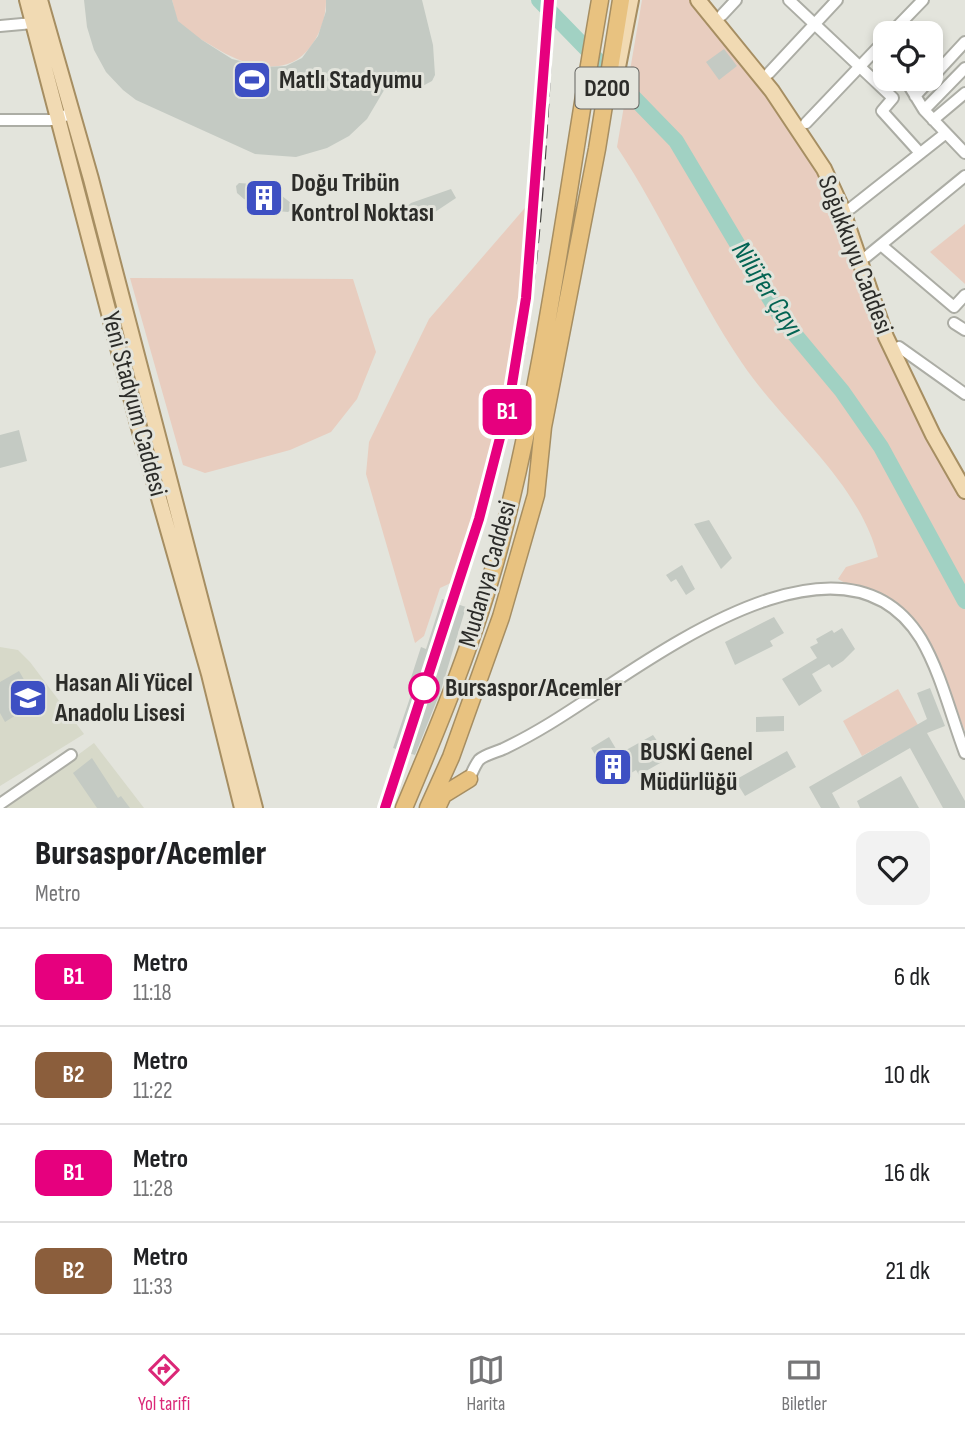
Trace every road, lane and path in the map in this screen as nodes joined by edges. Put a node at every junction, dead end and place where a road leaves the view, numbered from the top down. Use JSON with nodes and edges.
{"nodes":[{"id":1,"x":27,"y":0,"type":"edge"},
{"id":2,"x":40,"y":0,"type":"edge"},
{"id":3,"x":626,"y":0,"type":"edge"},
{"id":4,"x":698,"y":0,"type":"edge"},
{"id":5,"x":709,"y":0,"type":"edge"},
{"id":6,"x":736,"y":0,"type":"edge"},
{"id":7,"x":789,"y":0,"type":"edge"},
{"id":8,"x":837,"y":0,"type":"edge"},
{"id":9,"x":923,"y":0,"type":"edge"},
{"id":10,"x":599,"y":5,"type":"edge"},
{"id":11,"x":722,"y":15,"type":"junction"},
{"id":12,"x":903,"y":21,"type":"edge"},
{"id":13,"x":33,"y":23,"type":"junction"},
{"id":14,"x":816,"y":24,"type":"junction"},
{"id":15,"x":0,"y":26,"type":"edge"},
{"id":16,"x":965,"y":42,"type":"edge"},
{"id":17,"x":873,"y":52,"type":"edge"},
{"id":18,"x":860,"y":66,"type":"junction"},
{"id":19,"x":965,"y":68,"type":"edge"},
{"id":20,"x":769,"y":73,"type":"junction"},
{"id":21,"x":912,"y":91,"type":"edge"},
{"id":22,"x":965,"y":93,"type":"edge"},
{"id":23,"x":915,"y":96,"type":"junction"},
{"id":24,"x":924,"y":110,"type":"junction"},
{"id":25,"x":62,"y":114,"type":"junction"},
{"id":26,"x":14,"y":119,"type":"junction"},
{"id":27,"x":34,"y":119,"type":"junction"},
{"id":28,"x":0,"y":120,"type":"edge"},
{"id":29,"x":933,"y":120,"type":"junction"},
{"id":30,"x":806,"y":123,"type":"junction"},
{"id":31,"x":946,"y":133,"type":"junction"},
{"id":32,"x":65,"y":141,"type":"junction"},
{"id":33,"x":599,"y":149,"type":"junction"},
{"id":34,"x":920,"y":153,"type":"junction"},
{"id":35,"x":965,"y":153,"type":"edge"},
{"id":36,"x":964,"y":178,"type":"edge"},
{"id":37,"x":851,"y":208,"type":"junction"},
{"id":38,"x":881,"y":245,"type":"junction"},
{"id":39,"x":866,"y":257,"type":"junction"},
{"id":40,"x":965,"y":295,"type":"edge"},
{"id":41,"x":954,"y":323,"type":"dead end"},
{"id":42,"x":965,"y":330,"type":"edge"},
{"id":43,"x":899,"y":347,"type":"junction"},
{"id":44,"x":965,"y":394,"type":"edge"},
{"id":45,"x":965,"y":479,"type":"edge"},
{"id":46,"x":965,"y":491,"type":"edge"},
{"id":47,"x":965,"y":753,"type":"edge"},
{"id":48,"x":71,"y":755,"type":"dead end"},
{"id":49,"x":469,"y":779,"type":"joint"},
{"id":50,"x":0,"y":804,"type":"edge"},
{"id":51,"x":242,"y":808,"type":"edge"},
{"id":52,"x":255,"y":808,"type":"edge"},
{"id":53,"x":404,"y":808,"type":"edge"},
{"id":54,"x":428,"y":808,"type":"edge"},
{"id":55,"x":437,"y":808,"type":"edge"}],
"edges":[{"from":1,"to":13,"type":"main road","name":"Yeni Stadyum Caddesi"},
{"from":2,"to":25,"type":"main road","name":"Yeni Stadyum Caddesi"},
{"from":3,"to":33,"type":"main road"},
{"from":3,"to":33,"type":"highway","name":"Mudanya Caddesi","number":"D200"},
{"from":4,"to":46,"type":"main road","name":"Soğukkuyu Caddesi"},
{"from":5,"to":11,"type":"main road","name":"Soğukkuyu Caddesi"},
{"from":6,"to":11,"type":"street"},
{"from":7,"to":14,"type":"street"},
{"from":8,"to":14,"type":"street"},
{"from":9,"to":12,"type":"street"},
{"from":10,"to":53,"type":"highway","name":"Mudanya Caddesi","number":"D200"},
{"from":11,"to":20,"type":"main road","name":"Soğukkuyu Caddesi"},
{"from":13,"to":15,"type":"street"},
{"from":13,"to":25,"type":"main road","name":"Yeni Stadyum Caddesi"},
{"from":14,"to":18,"type":"street"},
{"from":14,"to":20,"type":"street"},
{"from":16,"to":23,"type":"street"},
{"from":17,"to":18,"type":"street"},
{"from":18,"to":30,"type":"street"},
{"from":18,"to":34,"type":"street"},
{"from":19,"to":24,"type":"street"},
{"from":20,"to":30,"type":"main road","name":"Soğukkuyu Caddesi"},
{"from":21,"to":23,"type":"street"},
{"from":22,"to":29,"type":"street"},
{"from":23,"to":24,"type":"street"},
{"from":24,"to":29,"type":"street"},
{"from":25,"to":26,"type":"street"},
{"from":25,"to":27,"type":"street"},
{"from":25,"to":32,"type":"main road","name":"Yeni Stadyum Caddesi"},
{"from":25,"to":52,"type":"main road","name":"Yeni Stadyum Caddesi"},
{"from":26,"to":27,"type":"street"},
{"from":26,"to":28,"type":"street"},
{"from":27,"to":32,"type":"street"},
{"from":29,"to":31,"type":"street"},
{"from":30,"to":37,"type":"main road","name":"Soğukkuyu Caddesi"},
{"from":31,"to":34,"type":"street"},
{"from":31,"to":35,"type":"street"},
{"from":32,"to":51,"type":"main road","name":"Yeni Stadyum Caddesi"},
{"from":33,"to":54,"type":"highway","name":"Mudanya Caddesi","number":"D200"},
{"from":34,"to":37,"type":"street"},
{"from":36,"to":38,"type":"street"},
{"from":37,"to":39,"type":"main road","name":"Soğukkuyu Caddesi"},
{"from":38,"to":39,"type":"street"},
{"from":38,"to":40,"type":"street"},
{"from":39,"to":43,"type":"main road","name":"Soğukkuyu Caddesi"},
{"from":41,"to":42,"type":"street"},
{"from":43,"to":44,"type":"street"},
{"from":43,"to":45,"type":"main road","name":"Soğukkuyu Caddesi"},
{"from":47,"to":49,"type":"street"},
{"from":48,"to":50,"type":"street"},
{"from":49,"to":55,"type":"highway"}]}
